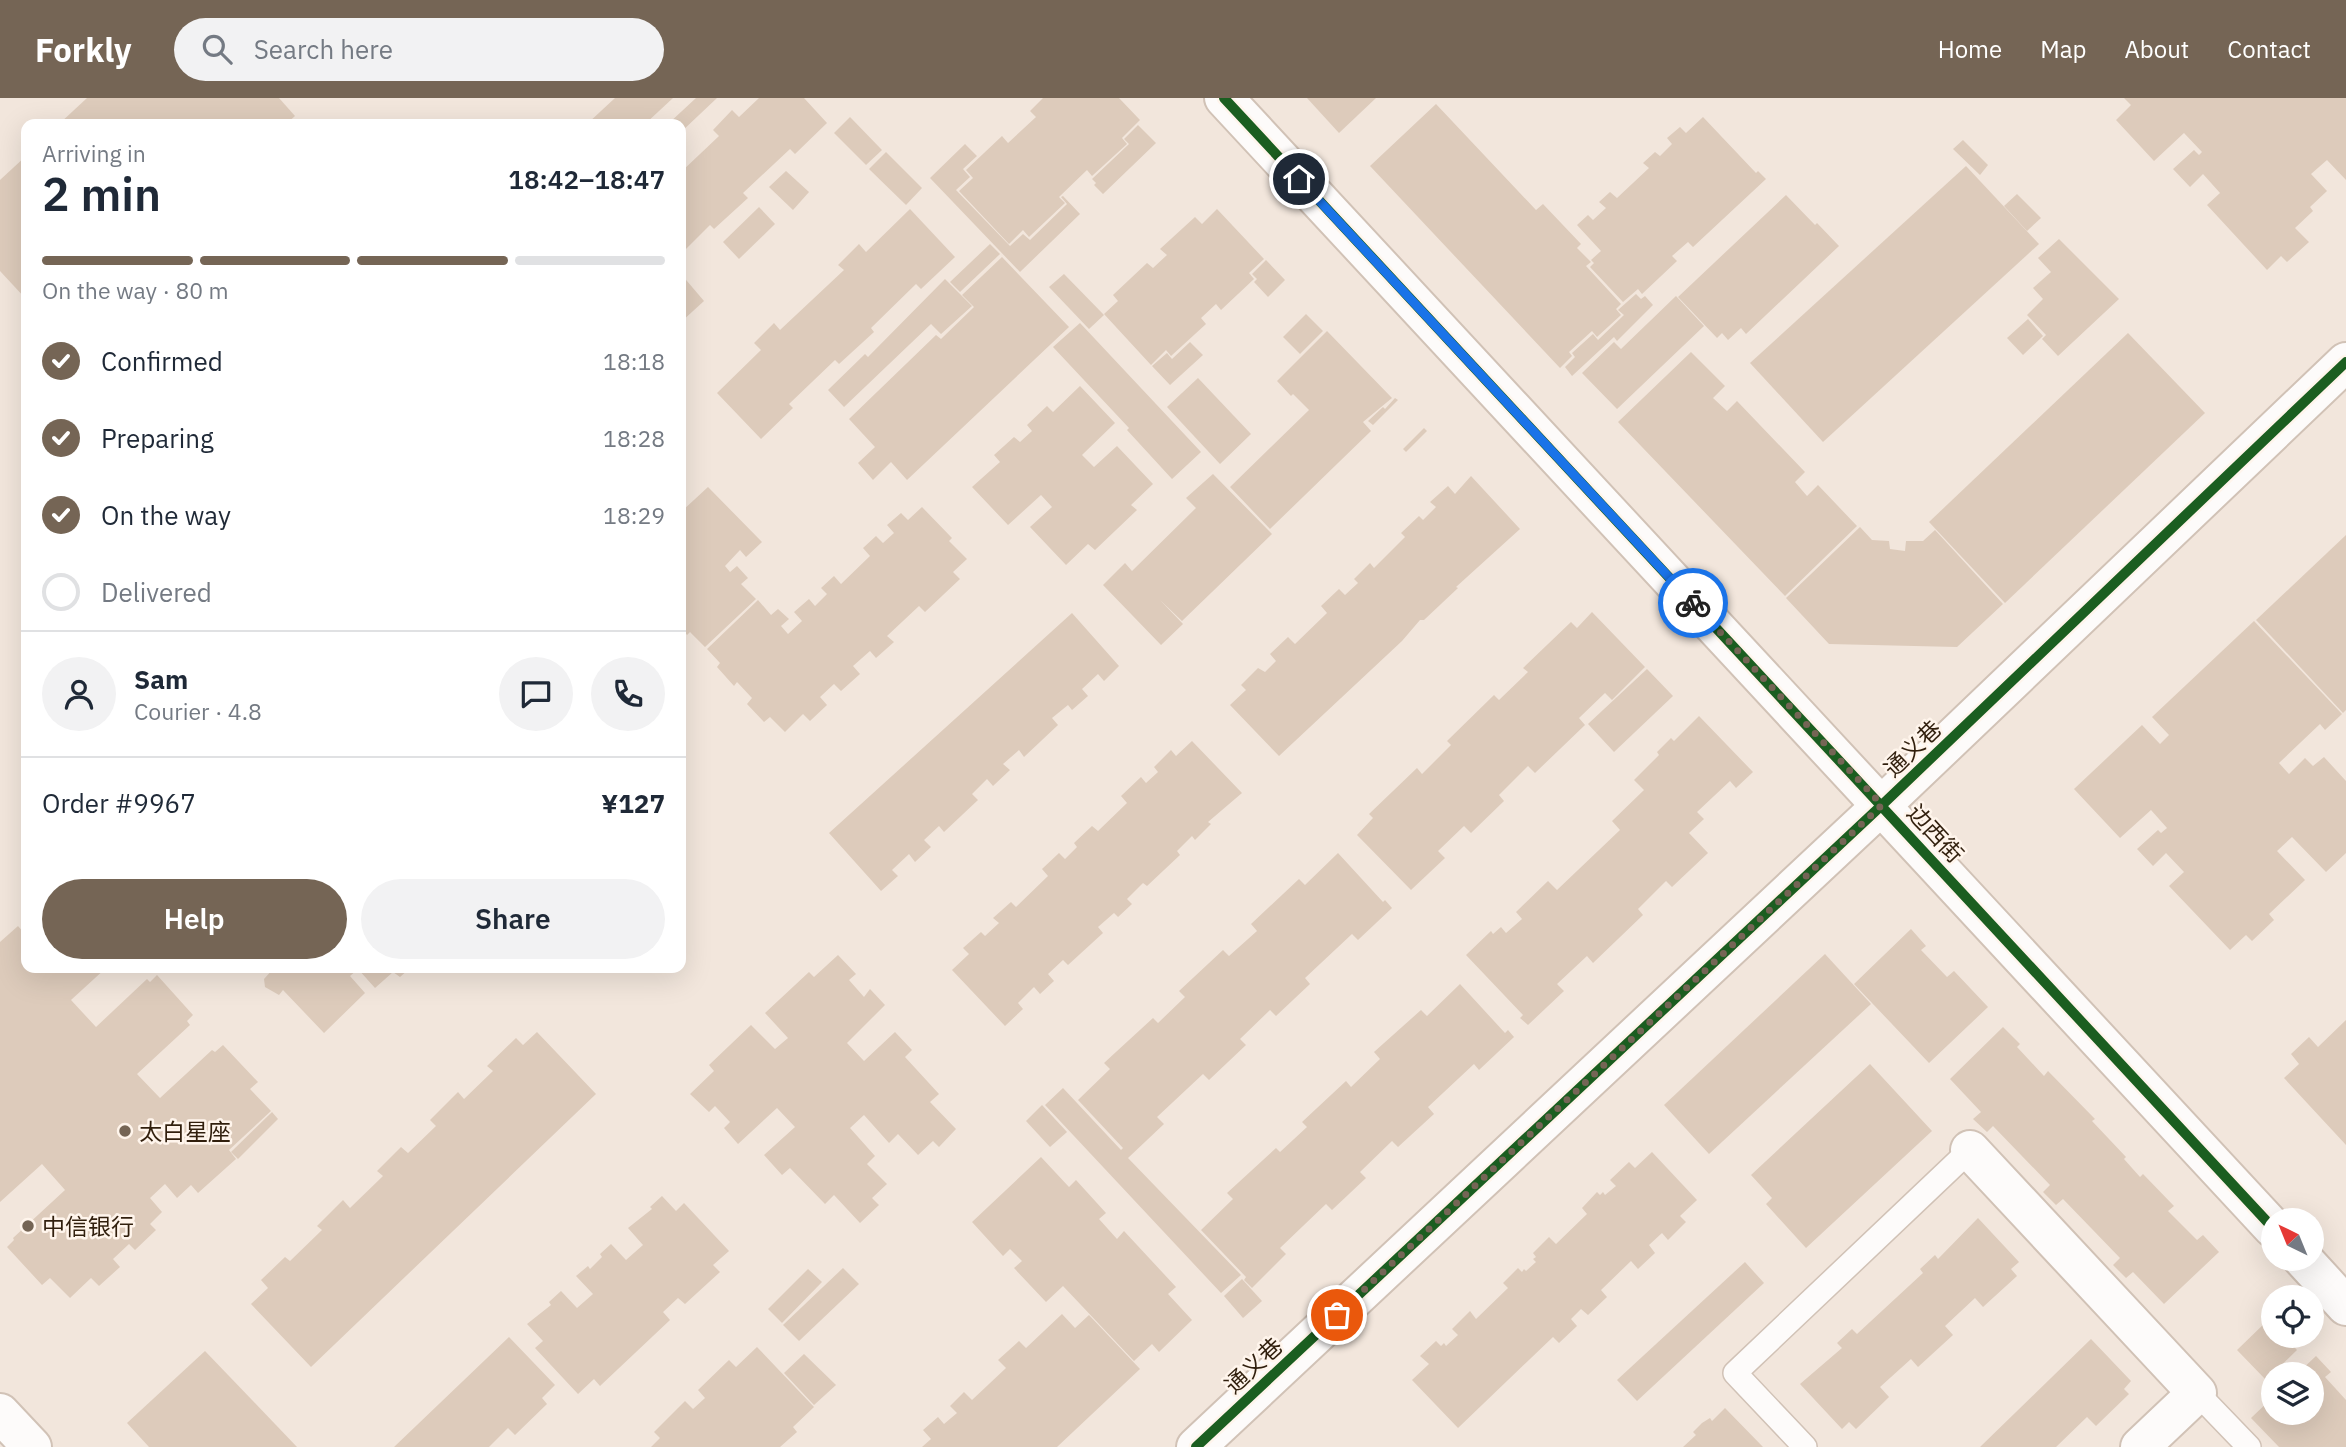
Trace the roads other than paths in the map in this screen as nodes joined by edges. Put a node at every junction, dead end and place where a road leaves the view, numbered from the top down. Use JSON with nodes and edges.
{"nodes":[{"id":1,"x":1224,"y":98,"type":"edge"},
{"id":2,"x":2346,"y":362,"type":"edge"},
{"id":3,"x":1882,"y":805,"type":"junction"},
{"id":4,"x":1970,"y":1150,"type":"joint"},
{"id":5,"x":2261,"y":1215,"type":"edge"},
{"id":6,"x":2314,"y":1271,"type":"edge"},
{"id":7,"x":2346,"y":1306,"type":"edge"},
{"id":8,"x":2197,"y":1393,"type":"junction"},
{"id":9,"x":0,"y":1413,"type":"edge"},
{"id":10,"x":32,"y":1447,"type":"edge"},
{"id":11,"x":1196,"y":1447,"type":"edge"},
{"id":12,"x":1805,"y":1447,"type":"edge"},
{"id":13,"x":2140,"y":1447,"type":"edge"},
{"id":14,"x":2249,"y":1447,"type":"edge"}],
"edges":[{"from":1,"to":3,"type":"street","name":"边西街"},
{"from":2,"to":3,"type":"street","name":"通义巷"},
{"from":3,"to":5,"type":"street","name":"边西街"},
{"from":3,"to":11,"type":"street","name":"通义巷"},
{"from":4,"to":8,"type":"street"},
{"from":4,"to":12,"type":"lane"},
{"from":6,"to":7,"type":"street"},
{"from":8,"to":13,"type":"street"},
{"from":8,"to":14,"type":"lane"},
{"from":9,"to":10,"type":"street"}]}
